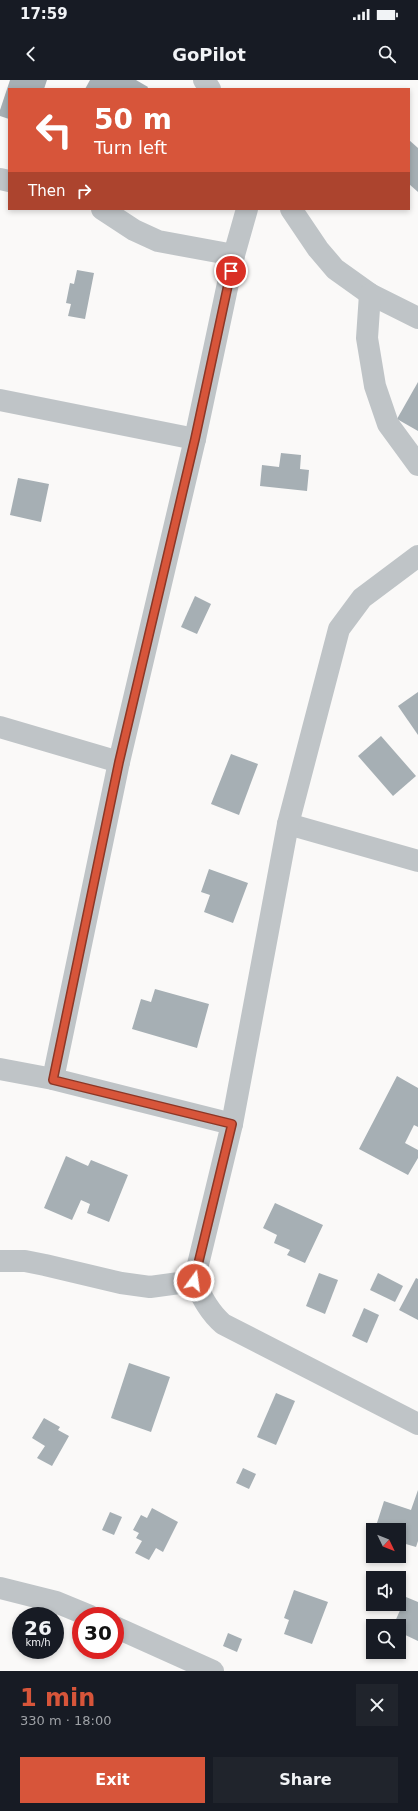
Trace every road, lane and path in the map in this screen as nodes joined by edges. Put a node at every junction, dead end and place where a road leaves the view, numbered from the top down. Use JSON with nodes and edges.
{"nodes":[{"id":1,"x":104,"y":210,"type":"edge"},
{"id":2,"x":247,"y":210,"type":"edge"},
{"id":3,"x":292,"y":210,"type":"edge"},
{"id":4,"x":234,"y":255,"type":"junction"},
{"id":5,"x":370,"y":294,"type":"junction"},
{"id":6,"x":418,"y":318,"type":"edge"},
{"id":7,"x":0,"y":400,"type":"edge"},
{"id":8,"x":195,"y":439,"type":"junction"},
{"id":9,"x":418,"y":465,"type":"edge"},
{"id":10,"x":418,"y":556,"type":"edge"},
{"id":11,"x":0,"y":727,"type":"edge"},
{"id":12,"x":119,"y":762,"type":"junction"},
{"id":13,"x":288,"y":824,"type":"junction"},
{"id":14,"x":418,"y":861,"type":"edge"},
{"id":15,"x":0,"y":1069,"type":"edge"},
{"id":16,"x":53,"y":1080,"type":"junction"},
{"id":17,"x":232,"y":1124,"type":"junction"},
{"id":18,"x":0,"y":1261,"type":"edge"},
{"id":19,"x":194,"y":1281,"type":"junction"},
{"id":20,"x":418,"y":1424,"type":"edge"},
{"id":21,"x":0,"y":1588,"type":"edge"},
{"id":22,"x":72,"y":1609,"type":"edge"},
{"id":23,"x":124,"y":1631,"type":"edge"},
{"id":24,"x":213,"y":1671,"type":"edge"}],
"edges":[{"from":1,"to":4,"type":"street"},
{"from":2,"to":4,"type":"street"},
{"from":3,"to":5,"type":"street"},
{"from":4,"to":8,"type":"street"},
{"from":5,"to":6,"type":"street"},
{"from":5,"to":9,"type":"street"},
{"from":7,"to":8,"type":"street"},
{"from":8,"to":12,"type":"street"},
{"from":10,"to":13,"type":"street"},
{"from":11,"to":12,"type":"street"},
{"from":12,"to":16,"type":"street"},
{"from":13,"to":14,"type":"street"},
{"from":13,"to":17,"type":"street"},
{"from":15,"to":16,"type":"street"},
{"from":16,"to":17,"type":"street"},
{"from":17,"to":19,"type":"street"},
{"from":18,"to":19,"type":"street"},
{"from":19,"to":20,"type":"street"},
{"from":21,"to":22,"type":"street"},
{"from":23,"to":24,"type":"street"}]}
